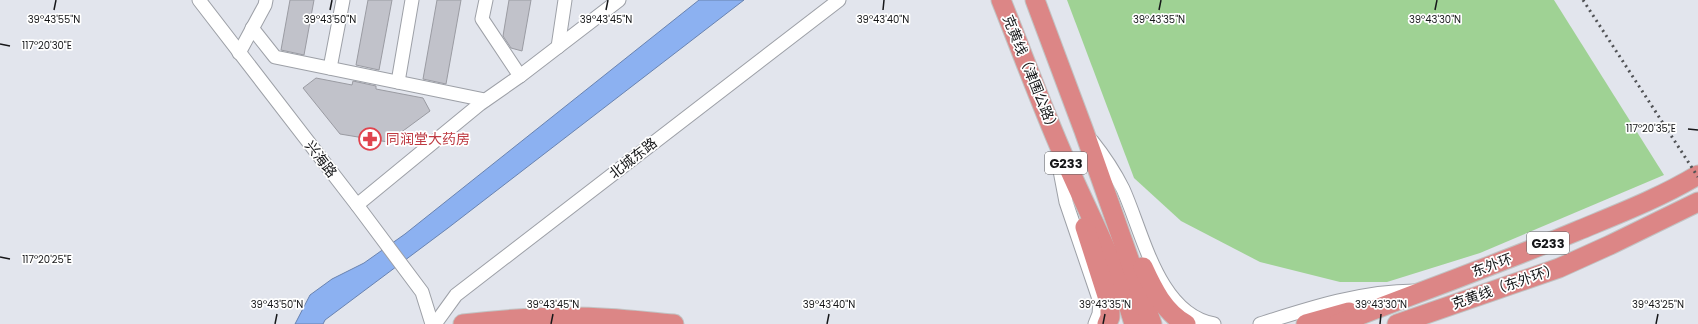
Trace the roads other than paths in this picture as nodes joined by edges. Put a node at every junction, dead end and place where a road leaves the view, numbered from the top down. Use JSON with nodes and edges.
{"nodes":[{"id":1,"x":199,"y":0,"type":"edge"},
{"id":2,"x":266,"y":0,"type":"edge"},
{"id":3,"x":343,"y":0,"type":"edge"},
{"id":4,"x":412,"y":0,"type":"edge"},
{"id":5,"x":486,"y":0,"type":"edge"},
{"id":6,"x":566,"y":0,"type":"edge"},
{"id":7,"x":619,"y":0,"type":"edge"},
{"id":8,"x":839,"y":0,"type":"edge"},
{"id":9,"x":1001,"y":0,"type":"edge"},
{"id":10,"x":1035,"y":0,"type":"edge"},
{"id":11,"x":252,"y":28,"type":"junction"},
{"id":12,"x":558,"y":47,"type":"junction"},
{"id":13,"x":239,"y":52,"type":"junction"},
{"id":14,"x":330,"y":68,"type":"junction"},
{"id":15,"x":520,"y":76,"type":"junction"},
{"id":16,"x":398,"y":82,"type":"junction"},
{"id":17,"x":485,"y":100,"type":"junction"},
{"id":18,"x":1050,"y":122,"type":"junction"},
{"id":19,"x":1084,"y":131,"type":"junction"},
{"id":20,"x":1067,"y":164,"type":"junction"},
{"id":21,"x":1100,"y":175,"type":"junction"},
{"id":22,"x":1698,"y":175,"type":"edge"},
{"id":23,"x":1698,"y":202,"type":"edge"},
{"id":24,"x":357,"y":205,"type":"junction"},
{"id":25,"x":1423,"y":291,"type":"junction"},
{"id":26,"x":1394,"y":302,"type":"junction"},
{"id":27,"x":1402,"y":323,"type":"edge"},
{"id":28,"x":432,"y":324,"type":"edge"},
{"id":29,"x":435,"y":324,"type":"edge"},
{"id":30,"x":463,"y":324,"type":"edge"},
{"id":31,"x":674,"y":324,"type":"edge"},
{"id":32,"x":1095,"y":324,"type":"edge"},
{"id":33,"x":1107,"y":324,"type":"edge"},
{"id":34,"x":1134,"y":324,"type":"edge"},
{"id":35,"x":1152,"y":324,"type":"edge"},
{"id":36,"x":1186,"y":324,"type":"edge"},
{"id":37,"x":1214,"y":324,"type":"edge"},
{"id":38,"x":1260,"y":324,"type":"edge"},
{"id":39,"x":1306,"y":324,"type":"edge"},
{"id":40,"x":1337,"y":324,"type":"edge"}],
"edges":[{"from":1,"to":13,"type":"street","name":"兴海路"},
{"from":2,"to":11,"type":"street"},
{"from":3,"to":14,"type":"street"},
{"from":4,"to":16,"type":"street"},
{"from":5,"to":15,"type":"street"},
{"from":6,"to":12,"type":"street"},
{"from":7,"to":12,"type":"street"},
{"from":8,"to":29,"type":"street","name":"北城东路"},
{"from":9,"to":18,"type":"highway","name":"克黄线（津围公路）","number":"G233"},
{"from":10,"to":19,"type":"highway","name":"克黄线（津围公路）","number":"G233"},
{"from":11,"to":13,"type":"street"},
{"from":11,"to":14,"type":"street"},
{"from":12,"to":15,"type":"street"},
{"from":13,"to":24,"type":"street","name":"兴海路"},
{"from":14,"to":16,"type":"street"},
{"from":15,"to":17,"type":"street"},
{"from":16,"to":17,"type":"street"},
{"from":17,"to":24,"type":"street"},
{"from":18,"to":20,"type":"highway","name":"克黄线（津围公路）","number":"G233"},
{"from":18,"to":32,"type":"street"},
{"from":19,"to":21,"type":"highway","name":"克黄线（津围公路）","number":"G233"},
{"from":19,"to":37,"type":"street"},
{"from":20,"to":33,"type":"highway"},
{"from":20,"to":34,"type":"highway","name":"克黄线（津围公路）","number":"G233"},
{"from":21,"to":35,"type":"highway","name":"克黄线（津围公路）","number":"G233"},
{"from":21,"to":36,"type":"highway","number":"G233"},
{"from":22,"to":25,"type":"highway","name":"东外环","number":"G233"},
{"from":23,"to":27,"type":"highway","name":"克黄线（东外环）","number":"G233"},
{"from":24,"to":28,"type":"street","name":"兴海路"},
{"from":25,"to":26,"type":"highway","name":"东外环","number":"G233"},
{"from":25,"to":38,"type":"street"},
{"from":26,"to":39,"type":"highway","number":"G233"},
{"from":26,"to":40,"type":"highway"},
{"from":30,"to":31,"type":"highway"}]}
